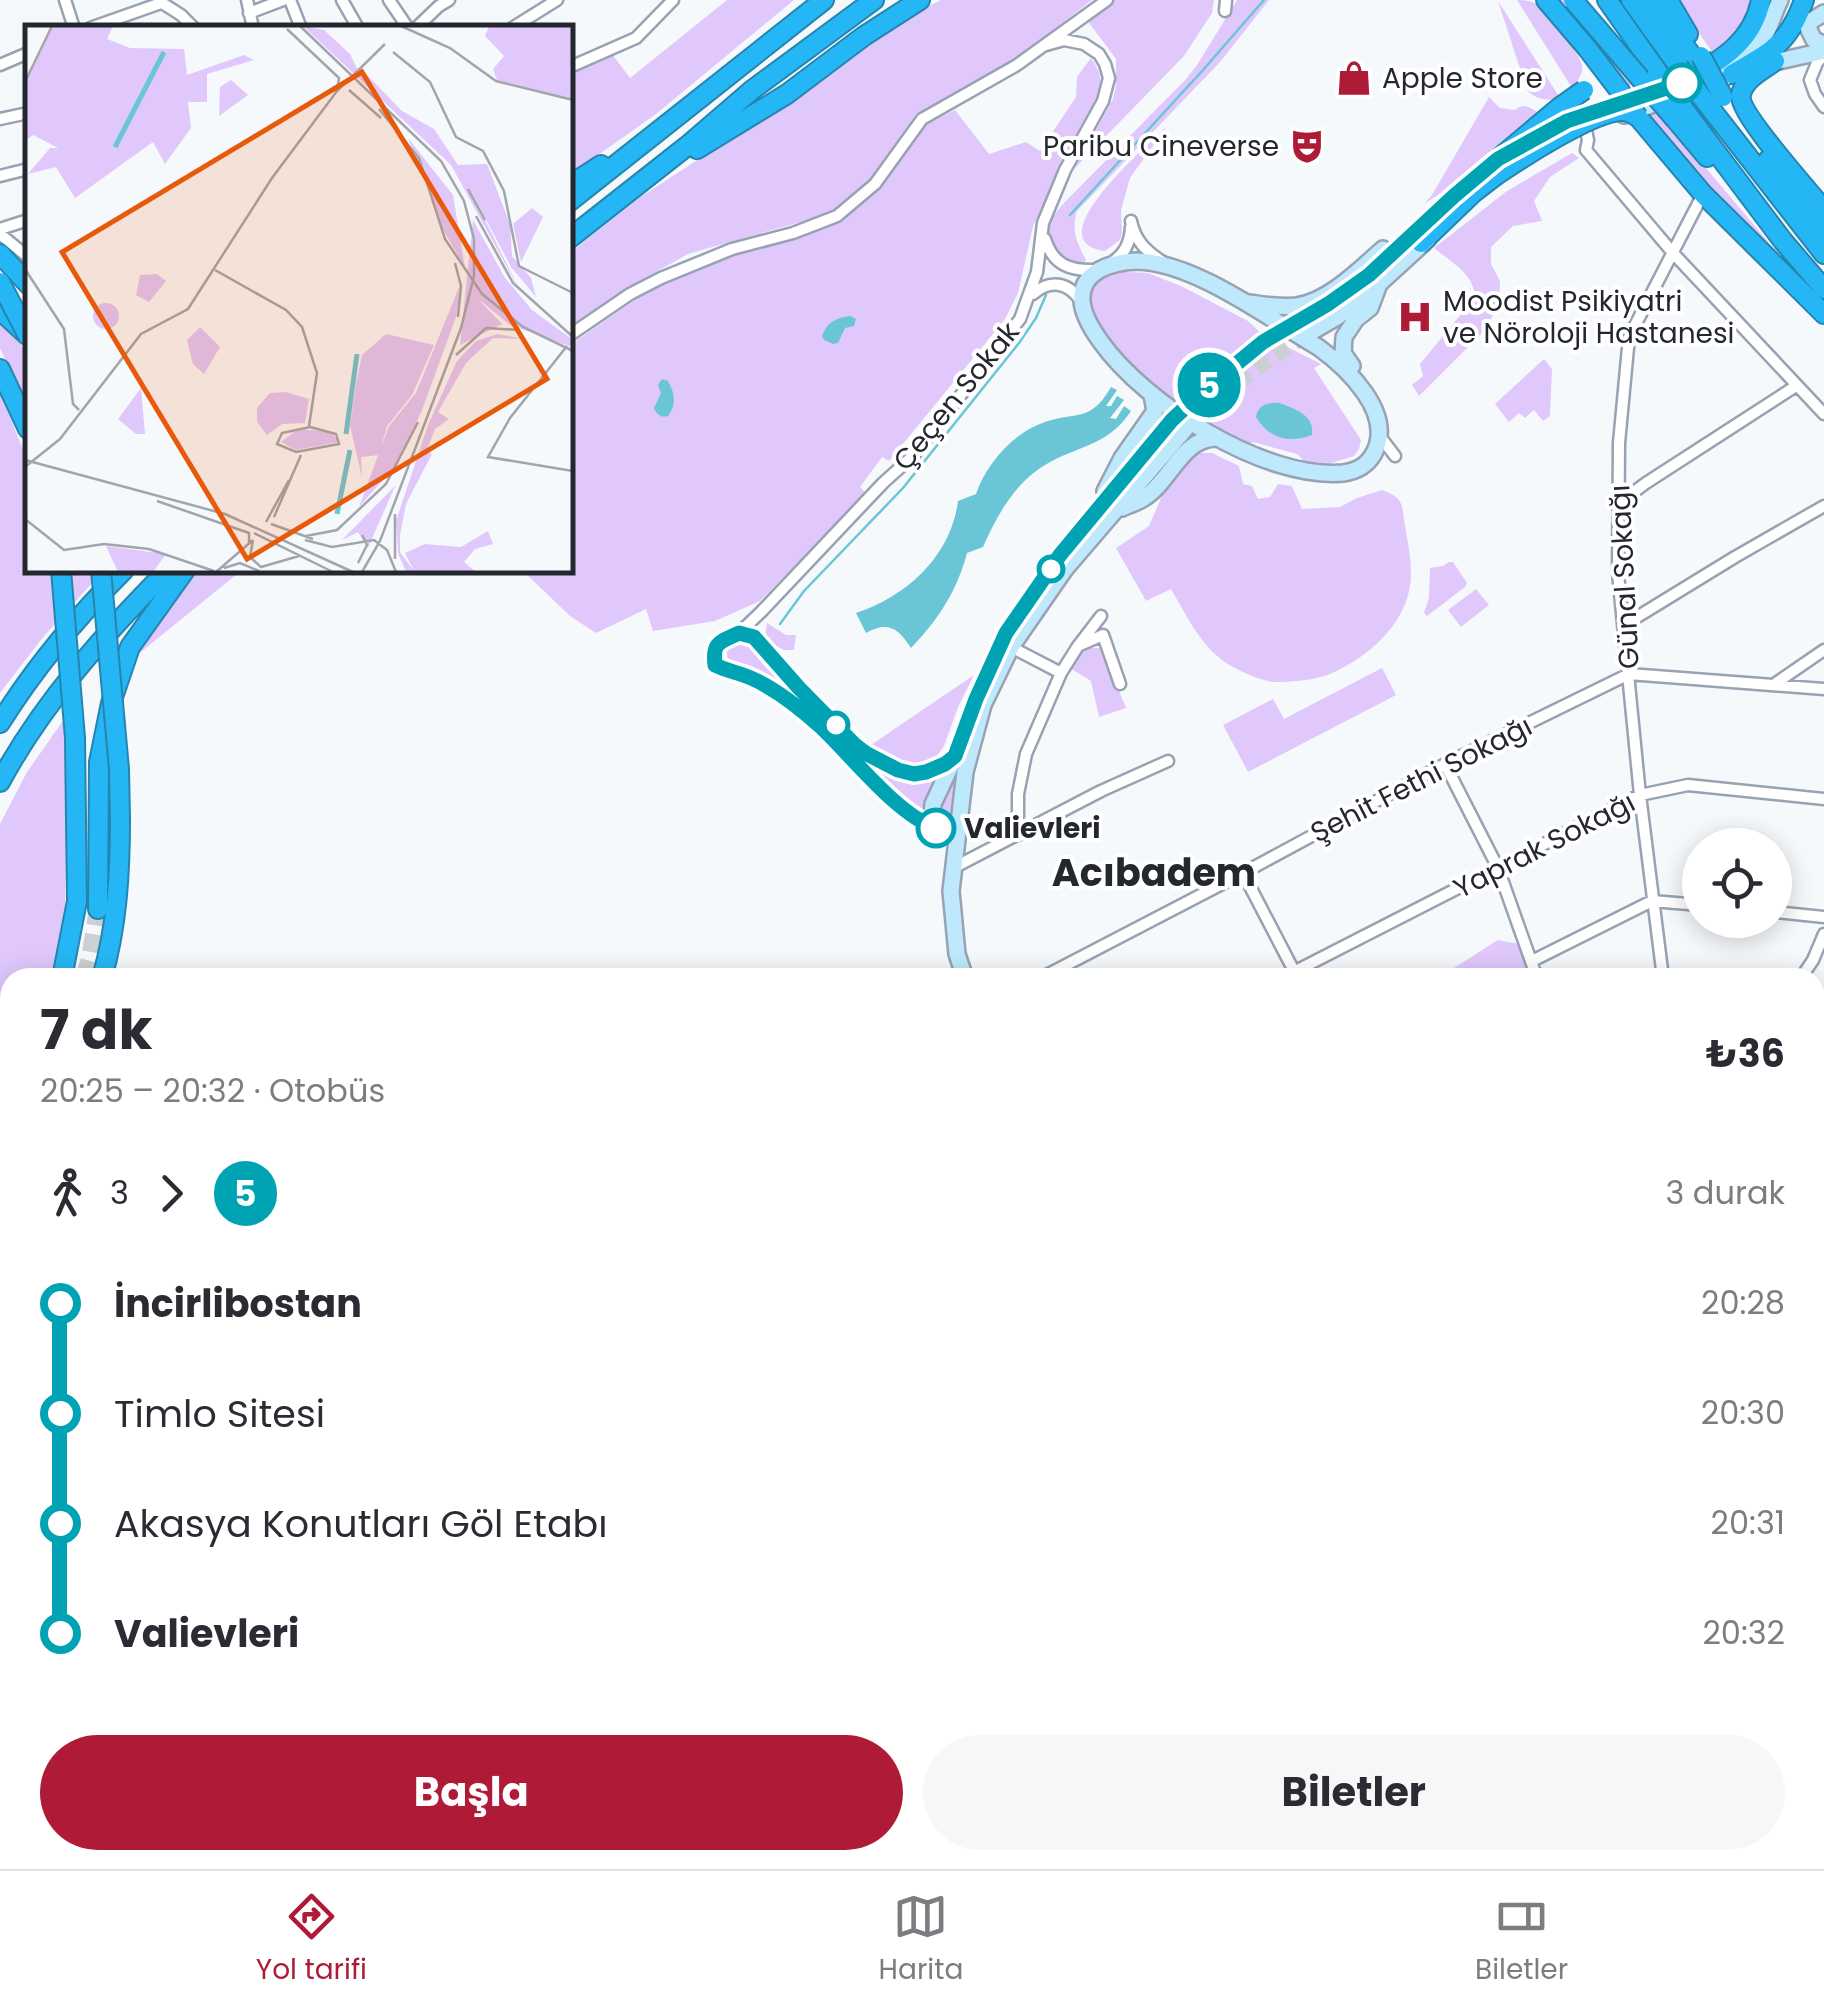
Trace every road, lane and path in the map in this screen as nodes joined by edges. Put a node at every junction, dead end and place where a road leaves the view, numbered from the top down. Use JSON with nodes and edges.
{"nodes":[{"id":1,"x":65,"y":0,"type":"edge"},
{"id":2,"x":247,"y":0,"type":"edge"},
{"id":3,"x":286,"y":0,"type":"edge"},
{"id":4,"x":342,"y":0,"type":"edge"},
{"id":5,"x":389,"y":0,"type":"edge"},
{"id":6,"x":450,"y":0,"type":"edge"},
{"id":7,"x":556,"y":0,"type":"edge"},
{"id":8,"x":673,"y":0,"type":"edge"},
{"id":9,"x":872,"y":0,"type":"edge"},
{"id":10,"x":920,"y":0,"type":"edge"},
{"id":11,"x":1107,"y":0,"type":"edge"},
{"id":12,"x":1546,"y":0,"type":"edge"},
{"id":13,"x":1573,"y":0,"type":"edge"},
{"id":14,"x":1607,"y":0,"type":"edge"},
{"id":15,"x":1631,"y":0,"type":"edge"},
{"id":16,"x":1650,"y":0,"type":"edge"},
{"id":17,"x":1668,"y":0,"type":"edge"},
{"id":18,"x":1761,"y":0,"type":"edge"},
{"id":19,"x":1780,"y":0,"type":"edge"},
{"id":20,"x":1804,"y":0,"type":"edge"},
{"id":21,"x":821,"y":1,"type":"edge"},
{"id":22,"x":160,"y":2,"type":"edge"},
{"id":23,"x":249,"y":13,"type":"junction"},
{"id":24,"x":1824,"y":13,"type":"edge"},
{"id":25,"x":1076,"y":23,"type":"junction"},
{"id":26,"x":73,"y":25,"type":"edge"},
{"id":27,"x":98,"y":25,"type":"edge"},
{"id":28,"x":191,"y":25,"type":"edge"},
{"id":29,"x":252,"y":25,"type":"edge"},
{"id":30,"x":299,"y":25,"type":"edge"},
{"id":31,"x":356,"y":25,"type":"edge"},
{"id":32,"x":415,"y":25,"type":"edge"},
{"id":33,"x":417,"y":25,"type":"edge"},
{"id":34,"x":517,"y":25,"type":"edge"},
{"id":35,"x":1079,"y":42,"type":"junction"},
{"id":36,"x":1046,"y":44,"type":"junction"},
{"id":37,"x":1587,"y":48,"type":"junction"},
{"id":38,"x":1824,"y":50,"type":"edge"},
{"id":39,"x":25,"y":54,"type":"edge"},
{"id":40,"x":1775,"y":61,"type":"junction"},
{"id":41,"x":0,"y":65,"type":"edge"},
{"id":42,"x":572,"y":67,"type":"edge"},
{"id":43,"x":1690,"y":67,"type":"junction"},
{"id":44,"x":1732,"y":74,"type":"junction"},
{"id":45,"x":1715,"y":100,"type":"junction"},
{"id":46,"x":1824,"y":107,"type":"edge"},
{"id":47,"x":25,"y":114,"type":"edge"},
{"id":48,"x":1680,"y":115,"type":"junction"},
{"id":49,"x":0,"y":120,"type":"edge"},
{"id":50,"x":1642,"y":122,"type":"junction"},
{"id":51,"x":662,"y":129,"type":"junction"},
{"id":52,"x":1586,"y":130,"type":"junction"},
{"id":53,"x":1497,"y":168,"type":"junction"},
{"id":54,"x":25,"y":170,"type":"edge"},
{"id":55,"x":0,"y":176,"type":"edge"},
{"id":56,"x":572,"y":184,"type":"edge"},
{"id":57,"x":633,"y":188,"type":"junction"},
{"id":58,"x":1703,"y":194,"type":"junction"},
{"id":59,"x":1454,"y":196,"type":"junction"},
{"id":60,"x":572,"y":199,"type":"edge"},
{"id":61,"x":1824,"y":210,"type":"edge"},
{"id":62,"x":25,"y":221,"type":"edge"},
{"id":63,"x":1043,"y":223,"type":"junction"},
{"id":64,"x":1824,"y":230,"type":"edge"},
{"id":65,"x":0,"y":231,"type":"edge"},
{"id":66,"x":572,"y":236,"type":"edge"},
{"id":67,"x":1421,"y":243,"type":"junction"},
{"id":68,"x":1673,"y":253,"type":"junction"},
{"id":69,"x":0,"y":254,"type":"edge"},
{"id":70,"x":25,"y":254,"type":"edge"},
{"id":71,"x":1824,"y":254,"type":"edge"},
{"id":72,"x":1066,"y":266,"type":"junction"},
{"id":73,"x":1103,"y":267,"type":"junction"},
{"id":74,"x":1174,"y":268,"type":"junction"},
{"id":75,"x":1038,"y":272,"type":"junction"},
{"id":76,"x":23,"y":280,"type":"edge"},
{"id":77,"x":0,"y":282,"type":"edge"},
{"id":78,"x":1380,"y":283,"type":"junction"},
{"id":79,"x":1054,"y":284,"type":"junction"},
{"id":80,"x":1824,"y":289,"type":"edge"},
{"id":81,"x":1029,"y":299,"type":"junction"},
{"id":82,"x":1082,"y":302,"type":"junction"},
{"id":83,"x":1242,"y":302,"type":"junction"},
{"id":84,"x":0,"y":310,"type":"edge"},
{"id":85,"x":1824,"y":314,"type":"edge"},
{"id":86,"x":25,"y":330,"type":"edge"},
{"id":87,"x":25,"y":333,"type":"edge"},
{"id":88,"x":572,"y":334,"type":"edge"},
{"id":89,"x":0,"y":369,"type":"edge"},
{"id":90,"x":1796,"y":386,"type":"junction"},
{"id":91,"x":1152,"y":394,"type":"junction"},
{"id":92,"x":1370,"y":401,"type":"junction"},
{"id":93,"x":1824,"y":414,"type":"edge"},
{"id":94,"x":25,"y":423,"type":"edge"},
{"id":95,"x":1378,"y":434,"type":"junction"},
{"id":96,"x":1219,"y":438,"type":"junction"},
{"id":97,"x":1394,"y":456,"type":"dead end"},
{"id":98,"x":1619,"y":503,"type":"junction"},
{"id":99,"x":1824,"y":506,"type":"edge"},
{"id":100,"x":1118,"y":509,"type":"junction"},
{"id":101,"x":1094,"y":514,"type":"junction"},
{"id":102,"x":61,"y":572,"type":"edge"},
{"id":103,"x":102,"y":572,"type":"edge"},
{"id":104,"x":122,"y":572,"type":"edge"},
{"id":105,"x":166,"y":572,"type":"edge"},
{"id":106,"x":184,"y":572,"type":"edge"},
{"id":107,"x":1101,"y":616,"type":"dead end"},
{"id":108,"x":1624,"y":625,"type":"junction"},
{"id":109,"x":739,"y":633,"type":"junction"},
{"id":110,"x":1078,"y":646,"type":"junction"},
{"id":111,"x":1011,"y":647,"type":"junction"},
{"id":112,"x":1824,"y":650,"type":"edge"},
{"id":113,"x":1062,"y":674,"type":"junction"},
{"id":114,"x":1629,"y":674,"type":"junction"},
{"id":115,"x":1120,"y":684,"type":"dead end"},
{"id":116,"x":1775,"y":684,"type":"junction"},
{"id":117,"x":1824,"y":689,"type":"edge"},
{"id":118,"x":0,"y":724,"type":"edge"},
{"id":119,"x":955,"y":756,"type":"junction"},
{"id":120,"x":1168,"y":760,"type":"dead end"},
{"id":121,"x":1445,"y":764,"type":"junction"},
{"id":122,"x":0,"y":782,"type":"edge"},
{"id":123,"x":1640,"y":795,"type":"junction"},
{"id":124,"x":1824,"y":800,"type":"edge"},
{"id":125,"x":960,"y":804,"type":"junction"},
{"id":126,"x":114,"y":824,"type":"junction"},
{"id":127,"x":930,"y":826,"type":"junction"},
{"id":128,"x":1018,"y":836,"type":"junction"},
{"id":129,"x":957,"y":845,"type":"junction"},
{"id":130,"x":953,"y":868,"type":"junction"},
{"id":131,"x":1498,"y":868,"type":"junction"},
{"id":132,"x":1243,"y":873,"type":"junction"},
{"id":133,"x":1652,"y":901,"type":"junction"},
{"id":134,"x":1682,"y":904,"type":"edge"},
{"id":135,"x":1792,"y":914,"type":"edge"},
{"id":136,"x":1824,"y":917,"type":"edge"},
{"id":137,"x":1824,"y":934,"type":"edge"},
{"id":138,"x":1532,"y":960,"type":"junction"},
{"id":139,"x":64,"y":968,"type":"edge"},
{"id":140,"x":104,"y":968,"type":"edge"},
{"id":141,"x":962,"y":968,"type":"edge"},
{"id":142,"x":1060,"y":968,"type":"edge"},
{"id":143,"x":1292,"y":968,"type":"edge"},
{"id":144,"x":1300,"y":968,"type":"edge"},
{"id":145,"x":1534,"y":968,"type":"edge"},
{"id":146,"x":1662,"y":968,"type":"edge"},
{"id":147,"x":1808,"y":968,"type":"edge"}],
"edges":[{"from":1,"to":26,"type":"street"},
{"from":2,"to":23,"type":"street"},
{"from":3,"to":23,"type":"street"},
{"from":3,"to":30,"type":"street"},
{"from":4,"to":31,"type":"street"},
{"from":5,"to":32,"type":"street"},
{"from":6,"to":33,"type":"street"},
{"from":7,"to":34,"type":"street"},
{"from":8,"to":42,"type":"street"},
{"from":9,"to":57,"type":"highway"},
{"from":10,"to":57,"type":"highway"},
{"from":11,"to":25,"type":"street"},
{"from":12,"to":37,"type":"highway"},
{"from":13,"to":48,"type":"highway","bridge":true},
{"from":14,"to":48,"type":"highway","bridge":true},
{"from":15,"to":43,"type":"highway"},
{"from":16,"to":43,"type":"highway"},
{"from":17,"to":43,"type":"highway"},
{"from":18,"to":43,"type":"highway"},
{"from":19,"to":43,"type":"main road"},
{"from":20,"to":44,"type":"highway"},
{"from":21,"to":51,"type":"highway"},
{"from":22,"to":27,"type":"street"},
{"from":22,"to":28,"type":"street"},
{"from":23,"to":29,"type":"street"},
{"from":24,"to":38,"type":"main road"},
{"from":25,"to":35,"type":"street"},
{"from":25,"to":36,"type":"street"},
{"from":35,"to":36,"type":"street"},
{"from":35,"to":63,"type":"street","name":"Çeçen Sokak"},
{"from":36,"to":88,"type":"street"},
{"from":37,"to":50,"type":"highway","bridge":true},
{"from":37,"to":53,"type":"highway","bridge":true},
{"from":38,"to":40,"type":"main road"},
{"from":38,"to":46,"type":"street"},
{"from":39,"to":41,"type":"street"},
{"from":40,"to":44,"type":"main road"},
{"from":40,"to":61,"type":"highway"},
{"from":43,"to":45,"type":"highway","bridge":true},
{"from":43,"to":53,"type":"main road"},
{"from":44,"to":52,"type":"main road"},
{"from":45,"to":64,"type":"highway"},
{"from":45,"to":71,"type":"highway"},
{"from":47,"to":49,"type":"street"},
{"from":48,"to":80,"type":"highway"},
{"from":50,"to":53,"type":"highway","bridge":true},
{"from":50,"to":58,"type":"highway"},
{"from":51,"to":56,"type":"highway"},
{"from":51,"to":60,"type":"highway"},
{"from":52,"to":67,"type":"main road"},
{"from":52,"to":68,"type":"street"},
{"from":53,"to":59,"type":"main road"},
{"from":53,"to":67,"type":"highway"},
{"from":54,"to":55,"type":"street"},
{"from":57,"to":66,"type":"highway"},
{"from":58,"to":68,"type":"street","name":"Günal Sokağı"},
{"from":58,"to":85,"type":"highway"},
{"from":59,"to":78,"type":"main road"},
{"from":59,"to":83,"type":"main road"},
{"from":62,"to":65,"type":"street"},
{"from":63,"to":72,"type":"street"},
{"from":63,"to":75,"type":"street","name":"Çeçen Sokak"},
{"from":65,"to":70,"type":"street"},
{"from":67,"to":78,"type":"main road"},
{"from":68,"to":90,"type":"street"},
{"from":68,"to":98,"type":"street","name":"Günal Sokağı"},
{"from":69,"to":76,"type":"highway"},
{"from":72,"to":73,"type":"street"},
{"from":72,"to":75,"type":"street"},
{"from":73,"to":74,"type":"main road"},
{"from":73,"to":74,"type":"street"},
{"from":73,"to":82,"type":"main road"},
{"from":74,"to":83,"type":"main road"},
{"from":75,"to":79,"type":"street"},
{"from":75,"to":81,"type":"street","name":"Çeçen Sokak"},
{"from":77,"to":86,"type":"highway","bridge":true},
{"from":78,"to":92,"type":"main road"},
{"from":79,"to":81,"type":"street"},
{"from":79,"to":82,"type":"street"},
{"from":81,"to":109,"type":"street","name":"Çeçen Sokak"},
{"from":82,"to":91,"type":"main road"},
{"from":83,"to":92,"type":"main road"},
{"from":84,"to":87,"type":"highway"},
{"from":89,"to":94,"type":"highway"},
{"from":90,"to":93,"type":"street"},
{"from":90,"to":98,"type":"street"},
{"from":91,"to":96,"type":"main road"},
{"from":91,"to":101,"type":"main road"},
{"from":92,"to":95,"type":"main road"},
{"from":95,"to":96,"type":"main road"},
{"from":95,"to":97,"type":"street"},
{"from":96,"to":100,"type":"main road"},
{"from":98,"to":108,"type":"street","name":"Günal Sokağı"},
{"from":99,"to":108,"type":"street"},
{"from":100,"to":101,"type":"main road"},
{"from":100,"to":111,"type":"main road"},
{"from":101,"to":119,"type":"main road"},
{"from":102,"to":139,"type":"highway","bridge":true},
{"from":103,"to":126,"type":"highway","bridge":true},
{"from":104,"to":118,"type":"highway"},
{"from":105,"to":122,"type":"highway"},
{"from":106,"to":126,"type":"highway"},
{"from":107,"to":110,"type":"street"},
{"from":108,"to":114,"type":"street","name":"Günal Sokağı"},
{"from":109,"to":119,"type":"street"},
{"from":109,"to":127,"type":"street","name":"Çeçen Sokak"},
{"from":110,"to":113,"type":"street"},
{"from":110,"to":115,"type":"street"},
{"from":111,"to":113,"type":"street"},
{"from":111,"to":125,"type":"main road"},
{"from":112,"to":116,"type":"street"},
{"from":113,"to":128,"type":"street"},
{"from":114,"to":116,"type":"street","name":"Şehit Fethi Sokağı"},
{"from":114,"to":121,"type":"street","name":"Şehit Fethi Sokağı"},
{"from":114,"to":123,"type":"street","name":"Günal Sokağı"},
{"from":116,"to":117,"type":"street","name":"Şehit Fethi Sokağı"},
{"from":119,"to":127,"type":"main road"},
{"from":120,"to":128,"type":"street"},
{"from":121,"to":131,"type":"street"},
{"from":121,"to":132,"type":"street","name":"Şehit Fethi Sokağı"},
{"from":123,"to":124,"type":"street","name":"Yaprak Sokağı"},
{"from":123,"to":131,"type":"street","name":"Yaprak Sokağı"},
{"from":123,"to":133,"type":"street","name":"Günal Sokağı"},
{"from":125,"to":127,"type":"main road"},
{"from":125,"to":129,"type":"main road"},
{"from":126,"to":140,"type":"highway"},
{"from":127,"to":129,"type":"main road"},
{"from":128,"to":130,"type":"street"},
{"from":129,"to":130,"type":"main road"},
{"from":130,"to":141,"type":"main road"},
{"from":131,"to":138,"type":"street"},
{"from":131,"to":144,"type":"street","name":"Yaprak Sokağı"},
{"from":132,"to":142,"type":"street","name":"Şehit Fethi Sokağı"},
{"from":132,"to":143,"type":"street"},
{"from":133,"to":134,"type":"street"},
{"from":133,"to":138,"type":"street"},
{"from":133,"to":146,"type":"street","name":"Günal Sokağı"},
{"from":135,"to":136,"type":"street"},
{"from":137,"to":147,"type":"street"},
{"from":138,"to":145,"type":"street"}]}
